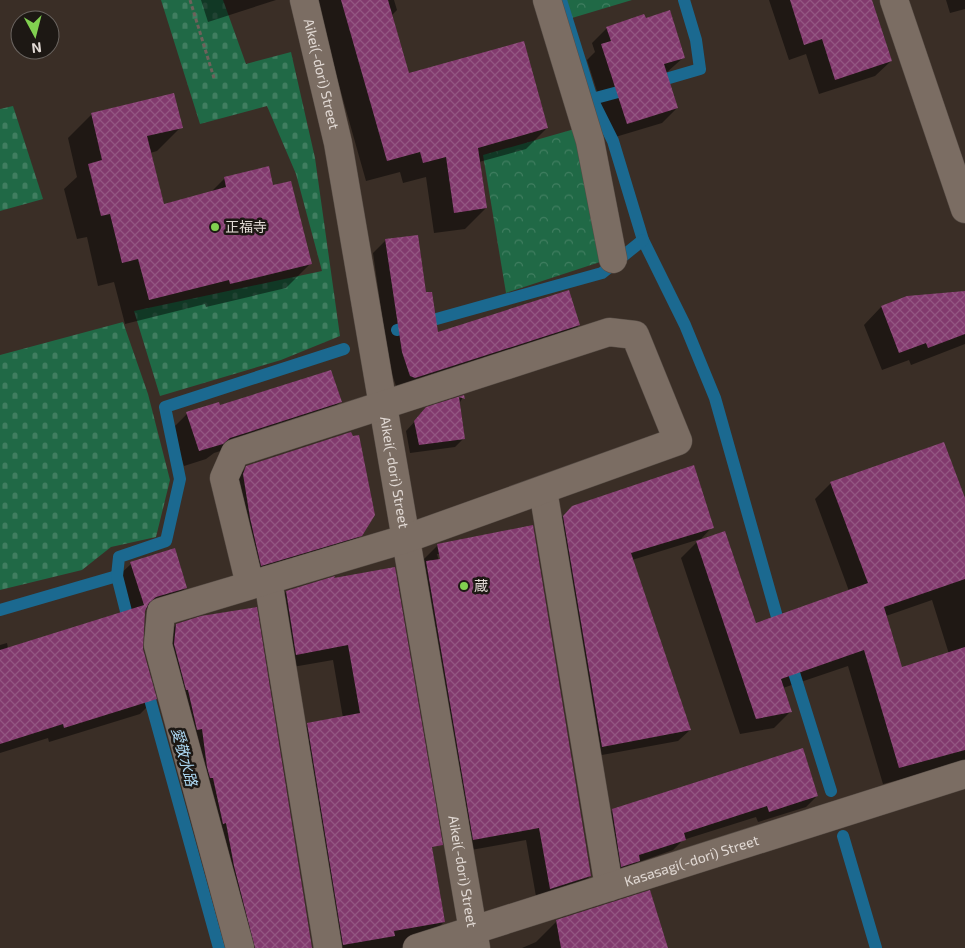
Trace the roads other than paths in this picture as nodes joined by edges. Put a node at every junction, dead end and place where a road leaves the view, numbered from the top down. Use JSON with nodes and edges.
{"nodes":[{"id":1,"x":304,"y":0,"type":"edge"},
{"id":2,"x":547,"y":0,"type":"edge"},
{"id":3,"x":894,"y":0,"type":"edge"},
{"id":4,"x":965,"y":208,"type":"edge"},
{"id":5,"x":613,"y":259,"type":"dead end"},
{"id":6,"x":382,"y":406,"type":"junction"},
{"id":7,"x":543,"y":490,"type":"junction"},
{"id":8,"x":405,"y":539,"type":"junction"},
{"id":9,"x":259,"y":582,"type":"junction"},
{"id":10,"x":965,"y":774,"type":"edge"},
{"id":11,"x":609,"y":887,"type":"junction"},
{"id":12,"x":474,"y":939,"type":"edge"},
{"id":13,"x":240,"y":948,"type":"edge"},
{"id":14,"x":328,"y":948,"type":"edge"},
{"id":15,"x":417,"y":948,"type":"edge"}],
"edges":[{"from":1,"to":6,"type":"street","name":"Aikei(-dori) Street"},
{"from":2,"to":5,"type":"street"},
{"from":3,"to":4,"type":"street"},
{"from":6,"to":7,"type":"street"},
{"from":6,"to":8,"type":"street","name":"Aikei(-dori) Street"},
{"from":6,"to":9,"type":"street"},
{"from":7,"to":8,"type":"street"},
{"from":7,"to":11,"type":"street"},
{"from":8,"to":9,"type":"street"},
{"from":8,"to":12,"type":"street","name":"Aikei(-dori) Street"},
{"from":9,"to":13,"type":"street"},
{"from":9,"to":14,"type":"street"},
{"from":10,"to":11,"type":"street","name":"Kasasagi(-dori) Street"},
{"from":11,"to":12,"type":"street","name":"Kasasagi(-dori) Street"},
{"from":12,"to":15,"type":"street","name":"Kasasagi(-dori) Street"}]}
